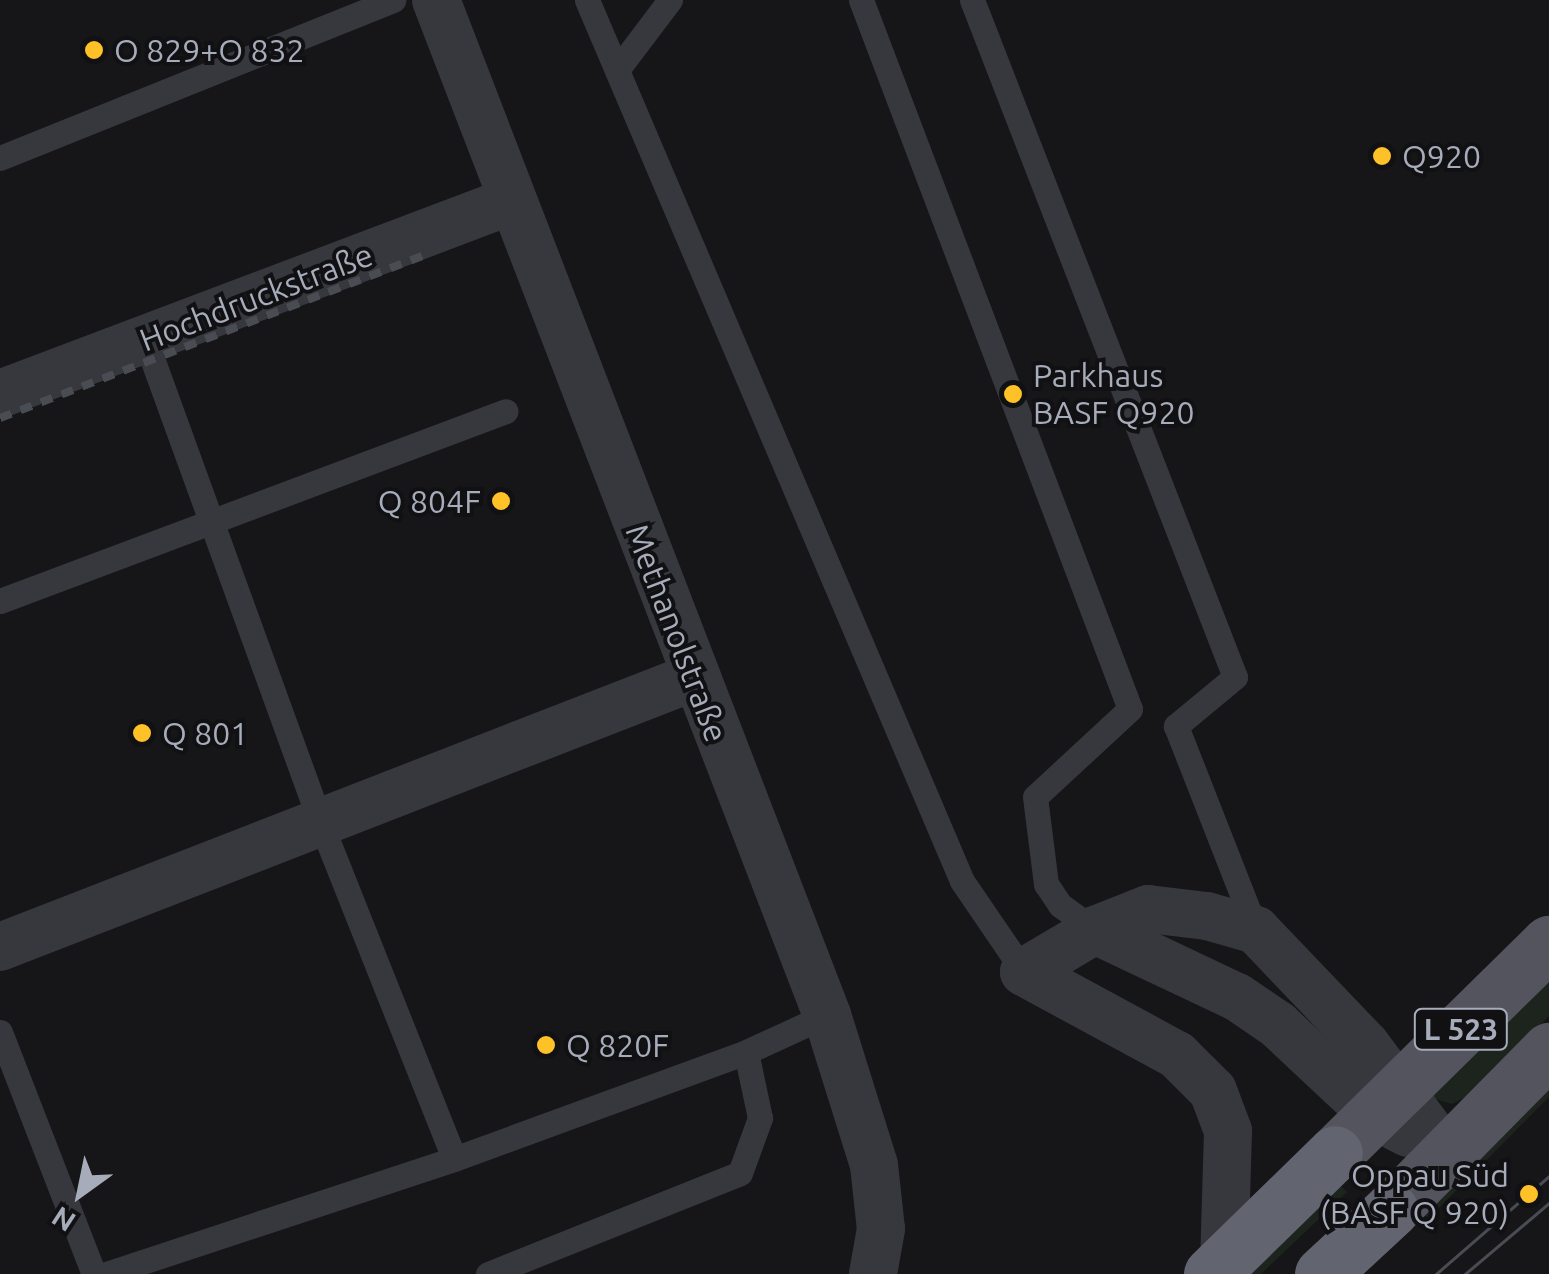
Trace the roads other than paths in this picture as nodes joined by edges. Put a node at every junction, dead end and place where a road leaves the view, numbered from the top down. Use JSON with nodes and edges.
{"nodes":[{"id":1,"x":394,"y":0,"type":"edge"},
{"id":2,"x":436,"y":0,"type":"edge"},
{"id":3,"x":587,"y":0,"type":"edge"},
{"id":4,"x":670,"y":0,"type":"edge"},
{"id":5,"x":862,"y":0,"type":"edge"},
{"id":6,"x":972,"y":0,"type":"edge"},
{"id":7,"x":334,"y":11,"type":"edge"},
{"id":8,"x":617,"y":70,"type":"junction"},
{"id":9,"x":0,"y":158,"type":"edge"},
{"id":10,"x":513,"y":200,"type":"junction"},
{"id":11,"x":145,"y":339,"type":"junction"},
{"id":12,"x":0,"y":394,"type":"edge"},
{"id":13,"x":506,"y":412,"type":"dead end"},
{"id":14,"x":211,"y":522,"type":"junction"},
{"id":15,"x":0,"y":601,"type":"edge"},
{"id":16,"x":694,"y":677,"type":"junction"},
{"id":17,"x":322,"y":824,"type":"junction"},
{"id":18,"x":1095,"y":930,"type":"junction"},
{"id":19,"x":1256,"y":930,"type":"junction"},
{"id":20,"x":1549,"y":943,"type":"edge"},
{"id":21,"x":0,"y":947,"type":"edge"},
{"id":22,"x":1024,"y":972,"type":"junction"},
{"id":23,"x":827,"y":1016,"type":"junction"},
{"id":24,"x":0,"y":1032,"type":"edge"},
{"id":25,"x":1549,"y":1050,"type":"edge"},
{"id":26,"x":746,"y":1052,"type":"junction"},
{"id":27,"x":1388,"y":1101,"type":"junction"},
{"id":28,"x":1335,"y":1153,"type":"joint"},
{"id":29,"x":1448,"y":1155,"type":"junction"},
{"id":30,"x":454,"y":1159,"type":"junction"},
{"id":31,"x":1391,"y":1210,"type":"joint"},
{"id":32,"x":1218,"y":1268,"type":"edge"},
{"id":33,"x":94,"y":1274,"type":"edge"},
{"id":34,"x":106,"y":1274,"type":"edge"},
{"id":35,"x":488,"y":1274,"type":"edge"},
{"id":36,"x":872,"y":1274,"type":"edge"},
{"id":37,"x":1322,"y":1274,"type":"edge"}],
"edges":[{"from":1,"to":7,"type":"lane"},
{"from":2,"to":10,"type":"street","name":"Methanolstraße"},
{"from":3,"to":8,"type":"lane"},
{"from":4,"to":8,"type":"lane"},
{"from":5,"to":18,"type":"lane"},
{"from":6,"to":19,"type":"lane"},
{"from":7,"to":9,"type":"lane"},
{"from":8,"to":22,"type":"lane"},
{"from":10,"to":11,"type":"street","name":"Hochdruckstraße"},
{"from":10,"to":16,"type":"street","name":"Methanolstraße"},
{"from":11,"to":12,"type":"street","name":"Hochdruckstraße"},
{"from":11,"to":14,"type":"lane"},
{"from":13,"to":14,"type":"lane"},
{"from":14,"to":15,"type":"lane"},
{"from":14,"to":17,"type":"lane"},
{"from":16,"to":17,"type":"street"},
{"from":16,"to":23,"type":"street","name":"Methanolstraße"},
{"from":17,"to":21,"type":"street"},
{"from":17,"to":30,"type":"lane"},
{"from":18,"to":19,"type":"street"},
{"from":18,"to":22,"type":"street"},
{"from":18,"to":27,"type":"street"},
{"from":19,"to":27,"type":"street"},
{"from":20,"to":27,"type":"main road","number":"L 523"},
{"from":22,"to":32,"type":"street"},
{"from":23,"to":26,"type":"lane"},
{"from":23,"to":36,"type":"street","name":"Methanolstraße"},
{"from":24,"to":33,"type":"lane"},
{"from":25,"to":29,"type":"main road","number":"L 523"},
{"from":26,"to":30,"type":"lane"},
{"from":26,"to":35,"type":"lane"},
{"from":27,"to":28,"type":"main road","number":"L 523"},
{"from":27,"to":29,"type":"street"},
{"from":28,"to":32,"type":"highway","number":"L 523"},
{"from":29,"to":31,"type":"main road","number":"L 523"},
{"from":30,"to":34,"type":"lane"},
{"from":31,"to":37,"type":"highway","number":"L 523"}]}
